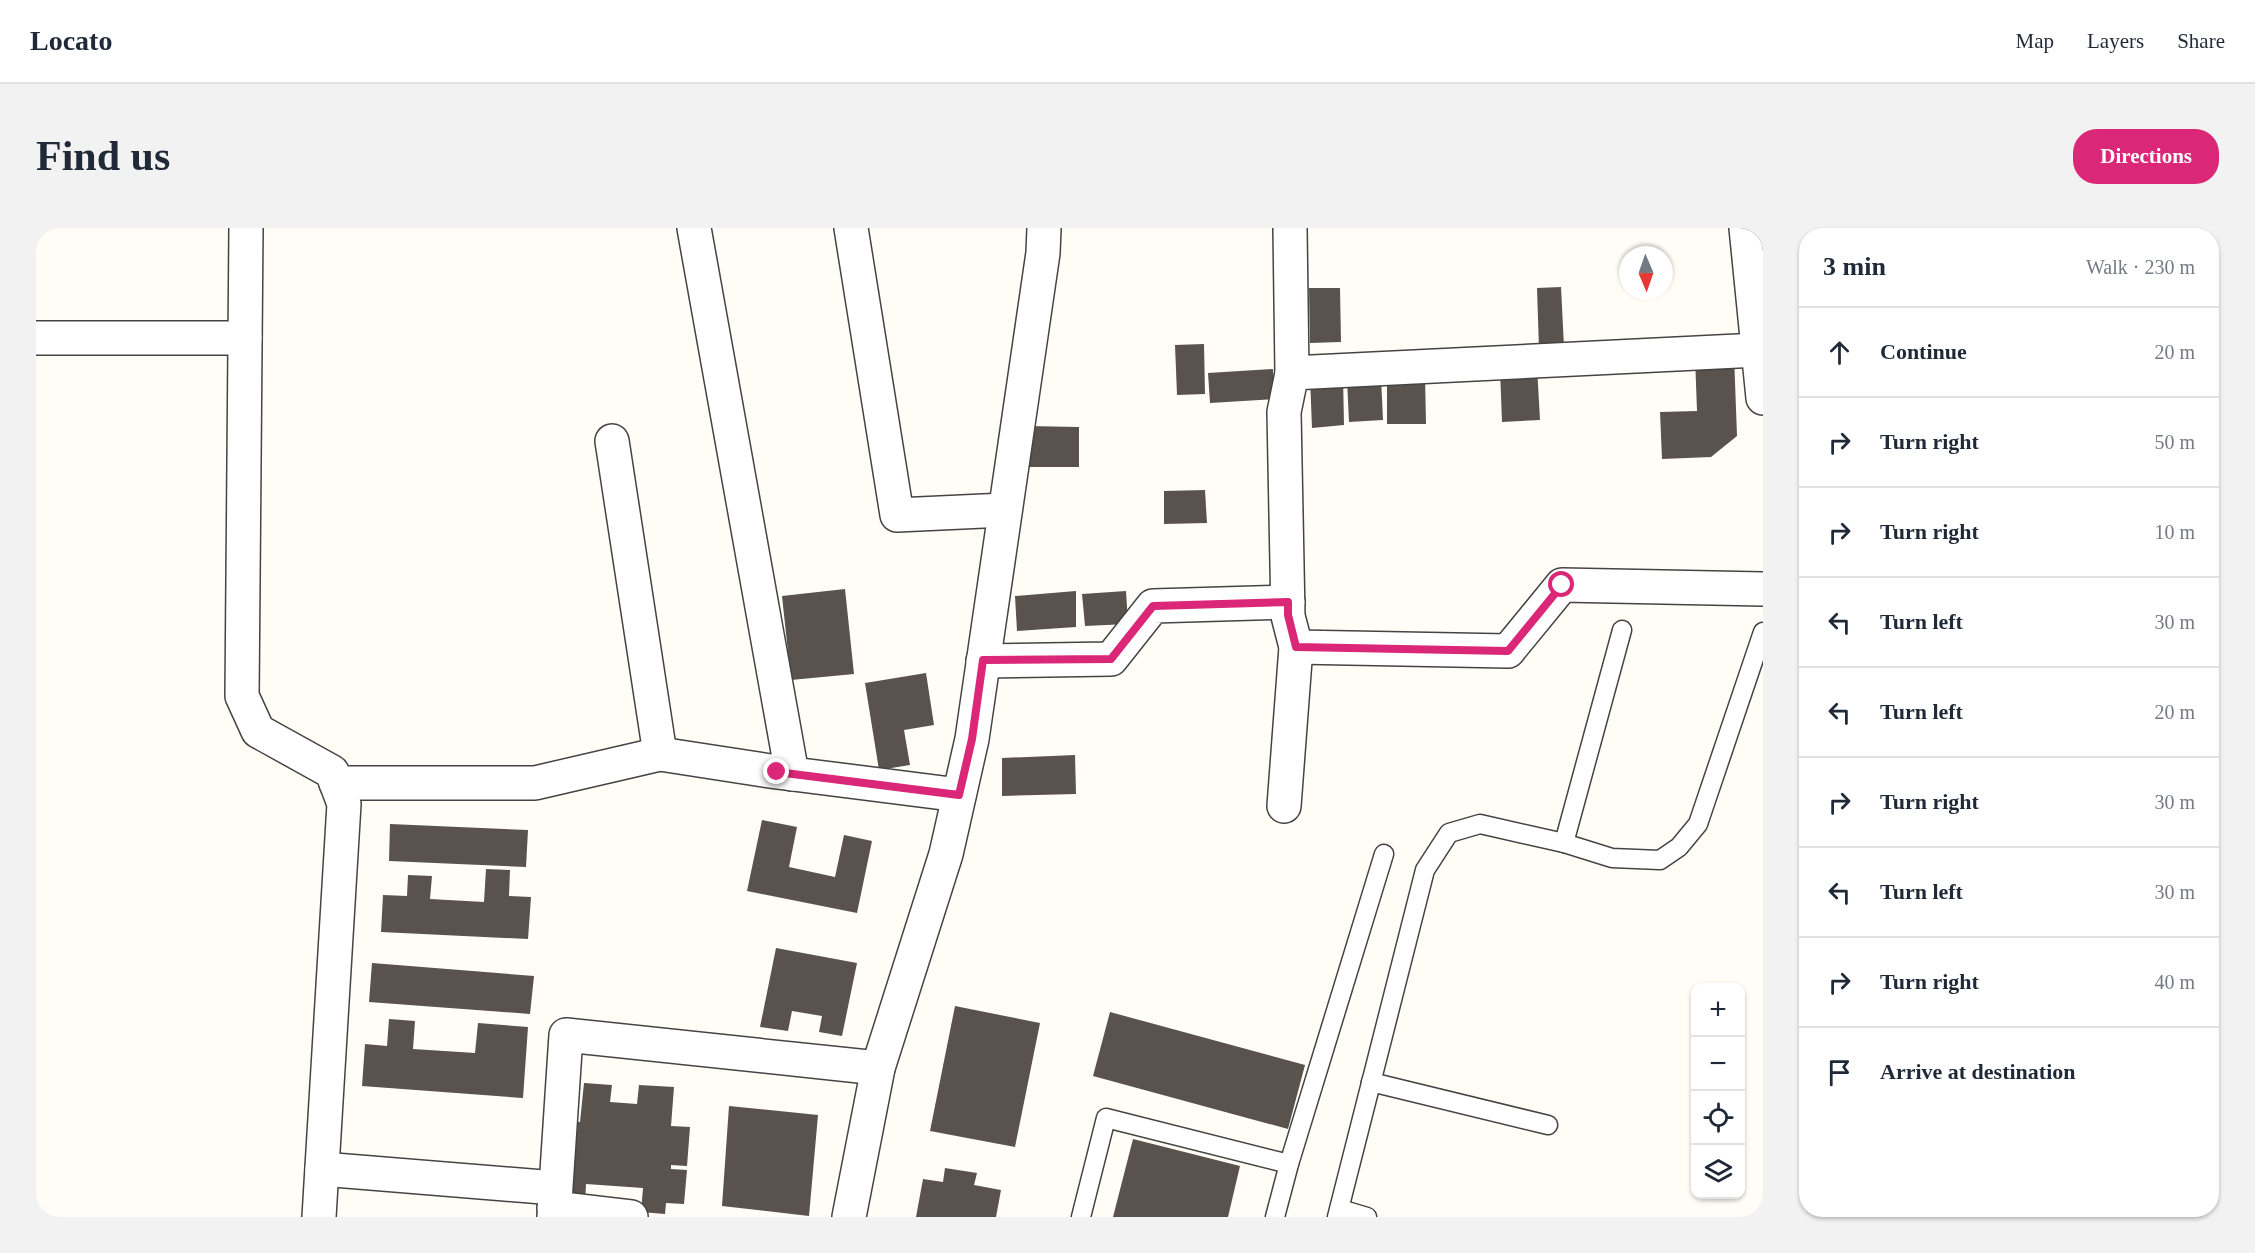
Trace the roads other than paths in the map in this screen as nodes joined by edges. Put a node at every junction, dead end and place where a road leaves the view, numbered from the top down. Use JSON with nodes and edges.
{"nodes":[{"id":1,"x":246,"y":228,"type":"edge"},
{"id":2,"x":693,"y":228,"type":"edge"},
{"id":3,"x":851,"y":228,"type":"edge"},
{"id":4,"x":1044,"y":228,"type":"edge"},
{"id":5,"x":1290,"y":228,"type":"edge"},
{"id":6,"x":1746,"y":228,"type":"edge"},
{"id":7,"x":36,"y":338,"type":"edge"},
{"id":8,"x":245,"y":338,"type":"junction"},
{"id":9,"x":1758,"y":350,"type":"junction"},
{"id":10,"x":1292,"y":373,"type":"junction"},
{"id":11,"x":1763,"y":398,"type":"edge"},
{"id":12,"x":612,"y":441,"type":"dead end"},
{"id":13,"x":1005,"y":510,"type":"junction"},
{"id":14,"x":1763,"y":589,"type":"edge"},
{"id":15,"x":1288,"y":602,"type":"junction"},
{"id":16,"x":1622,"y":630,"type":"dead end"},
{"id":17,"x":1763,"y":632,"type":"edge"},
{"id":18,"x":1296,"y":647,"type":"junction"},
{"id":19,"x":983,"y":660,"type":"junction"},
{"id":20,"x":660,"y":754,"type":"junction"},
{"id":21,"x":792,"y":774,"type":"junction"},
{"id":22,"x":336,"y":783,"type":"junction"},
{"id":23,"x":959,"y":795,"type":"junction"},
{"id":24,"x":1284,"y":806,"type":"dead end"},
{"id":25,"x":1564,"y":843,"type":"junction"},
{"id":26,"x":1384,"y":854,"type":"dead end"},
{"id":27,"x":878,"y":1068,"type":"junction"},
{"id":28,"x":1371,"y":1082,"type":"junction"},
{"id":29,"x":1548,"y":1125,"type":"dead end"},
{"id":30,"x":1289,"y":1164,"type":"junction"},
{"id":31,"x":322,"y":1169,"type":"junction"},
{"id":32,"x":555,"y":1204,"type":"edge"},
{"id":33,"x":1338,"y":1213,"type":"edge"},
{"id":34,"x":319,"y":1217,"type":"edge"},
{"id":35,"x":631,"y":1217,"type":"edge"},
{"id":36,"x":849,"y":1217,"type":"edge"},
{"id":37,"x":1081,"y":1217,"type":"edge"},
{"id":38,"x":1275,"y":1217,"type":"edge"},
{"id":39,"x":1367,"y":1217,"type":"edge"}],
"edges":[{"from":1,"to":8,"type":"street"},
{"from":2,"to":21,"type":"street"},
{"from":3,"to":13,"type":"street"},
{"from":4,"to":13,"type":"street"},
{"from":5,"to":10,"type":"street"},
{"from":6,"to":9,"type":"street"},
{"from":7,"to":8,"type":"street"},
{"from":8,"to":22,"type":"street"},
{"from":9,"to":10,"type":"street"},
{"from":9,"to":11,"type":"street"},
{"from":10,"to":15,"type":"street"},
{"from":12,"to":20,"type":"street"},
{"from":13,"to":19,"type":"street"},
{"from":14,"to":18,"type":"street"},
{"from":15,"to":18,"type":"street"},
{"from":15,"to":19,"type":"street"},
{"from":16,"to":25,"type":"lane"},
{"from":17,"to":25,"type":"lane"},
{"from":18,"to":24,"type":"street"},
{"from":19,"to":23,"type":"street"},
{"from":20,"to":21,"type":"street"},
{"from":20,"to":22,"type":"street"},
{"from":21,"to":23,"type":"street"},
{"from":22,"to":31,"type":"street"},
{"from":23,"to":27,"type":"street"},
{"from":25,"to":28,"type":"lane"},
{"from":26,"to":30,"type":"lane"},
{"from":27,"to":32,"type":"street"},
{"from":27,"to":36,"type":"street"},
{"from":28,"to":29,"type":"lane"},
{"from":28,"to":33,"type":"lane"},
{"from":30,"to":37,"type":"lane"},
{"from":30,"to":38,"type":"lane"},
{"from":31,"to":32,"type":"street"},
{"from":31,"to":34,"type":"street"},
{"from":32,"to":35,"type":"street"},
{"from":33,"to":39,"type":"lane"}]}
